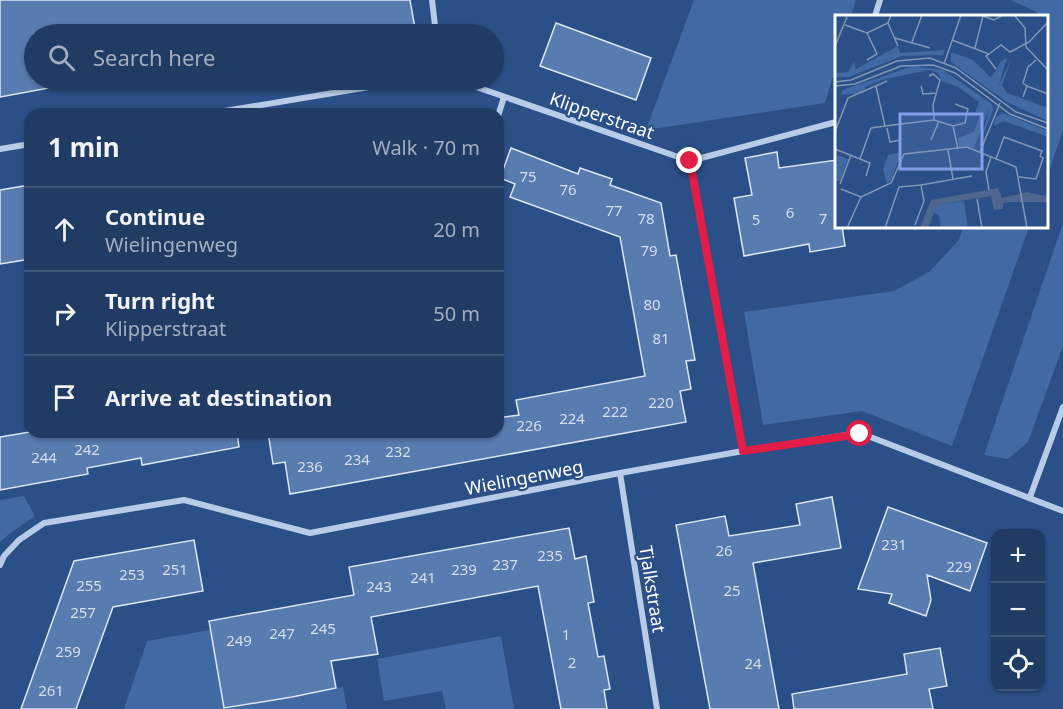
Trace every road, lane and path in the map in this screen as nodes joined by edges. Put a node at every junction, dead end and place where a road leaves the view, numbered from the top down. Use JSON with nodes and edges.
{"nodes":[{"id":1,"x":432,"y":0,"type":"edge"},
{"id":2,"x":880,"y":0,"type":"edge"},
{"id":3,"x":875,"y":15,"type":"edge"},
{"id":4,"x":435,"y":24,"type":"edge"},
{"id":5,"x":351,"y":90,"type":"edge"},
{"id":6,"x":486,"y":90,"type":"edge"},
{"id":7,"x":504,"y":96,"type":"junction"},
{"id":8,"x":243,"y":108,"type":"edge"},
{"id":9,"x":500,"y":108,"type":"edge"},
{"id":10,"x":835,"y":123,"type":"edge"},
{"id":11,"x":24,"y":145,"type":"edge"},
{"id":12,"x":0,"y":149,"type":"edge"},
{"id":13,"x":690,"y":161,"type":"junction"},
{"id":14,"x":1063,"y":407,"type":"edge"},
{"id":15,"x":743,"y":451,"type":"junction"},
{"id":16,"x":620,"y":473,"type":"junction"},
{"id":17,"x":1030,"y":497,"type":"junction"},
{"id":18,"x":1063,"y":511,"type":"edge"},
{"id":19,"x":0,"y":566,"type":"edge"},
{"id":20,"x":657,"y":709,"type":"edge"}],
"edges":[{"from":1,"to":4,"type":"street"},
{"from":2,"to":3,"type":"street"},
{"from":5,"to":8,"type":"street"},
{"from":6,"to":7,"type":"street","name":"Klipperstraat"},
{"from":7,"to":9,"type":"street"},
{"from":7,"to":13,"type":"street","name":"Klipperstraat"},
{"from":10,"to":13,"type":"street"},
{"from":11,"to":12,"type":"street"},
{"from":13,"to":15,"type":"street"},
{"from":14,"to":17,"type":"street"},
{"from":15,"to":16,"type":"street","name":"Wielingenweg"},
{"from":15,"to":17,"type":"street","name":"Wielingenweg"},
{"from":16,"to":19,"type":"street","name":"Wielingenweg"},
{"from":16,"to":20,"type":"street","name":"Tjalkstraat"},
{"from":17,"to":18,"type":"street","name":"Wielingenweg"}]}
